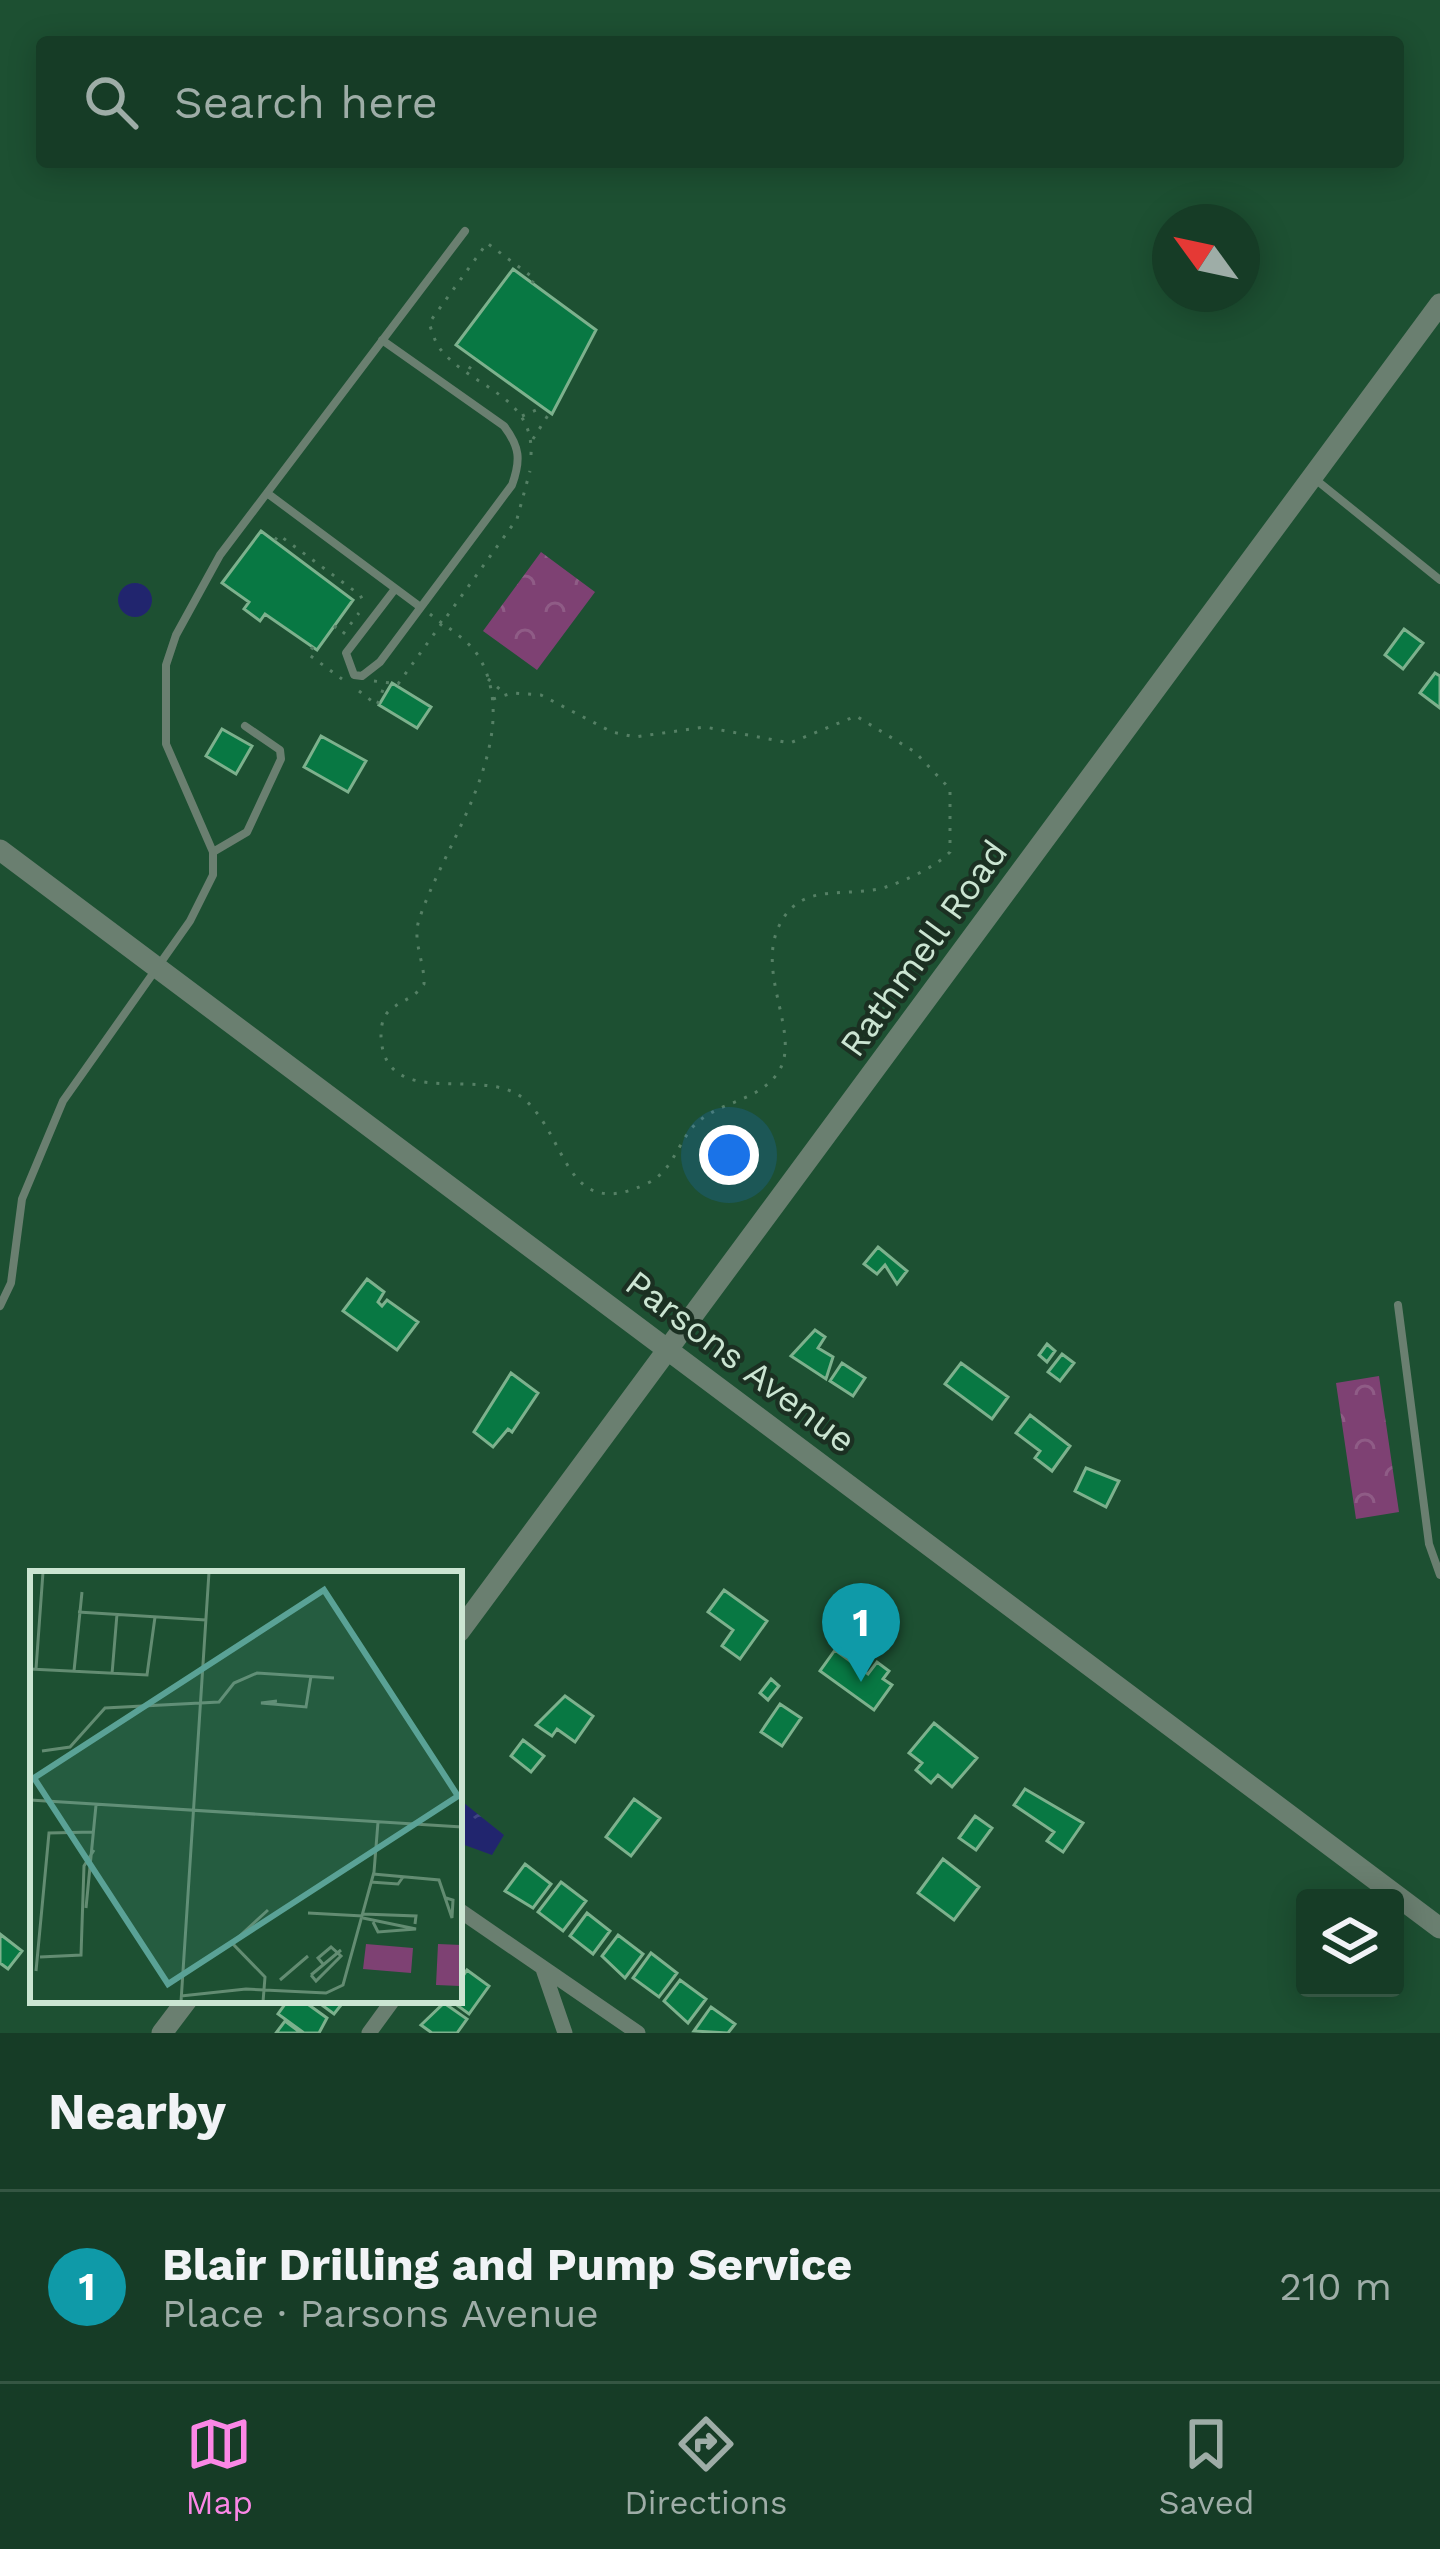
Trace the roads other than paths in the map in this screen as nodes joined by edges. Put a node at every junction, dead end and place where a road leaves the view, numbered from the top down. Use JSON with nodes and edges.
{"nodes":[{"id":1,"x":465,"y":230,"type":"dead end"},
{"id":2,"x":1440,"y":304,"type":"edge"},
{"id":3,"x":382,"y":340,"type":"junction"},
{"id":4,"x":1312,"y":477,"type":"junction"},
{"id":5,"x":266,"y":494,"type":"junction"},
{"id":6,"x":1440,"y":580,"type":"edge"},
{"id":7,"x":394,"y":589,"type":"junction"},
{"id":8,"x":417,"y":608,"type":"junction"},
{"id":9,"x":245,"y":726,"type":"dead end"},
{"id":10,"x":0,"y":850,"type":"edge"},
{"id":11,"x":213,"y":852,"type":"junction"},
{"id":12,"x":154,"y":965,"type":"junction"},
{"id":13,"x":1398,"y":1305,"type":"dead end"},
{"id":14,"x":0,"y":1306,"type":"edge"},
{"id":15,"x":668,"y":1348,"type":"junction"},
{"id":16,"x":1440,"y":1575,"type":"edge"},
{"id":17,"x":462,"y":1628,"type":"edge"},
{"id":18,"x":462,"y":1912,"type":"edge"},
{"id":19,"x":1440,"y":1928,"type":"edge"},
{"id":20,"x":543,"y":1970,"type":"junction"},
{"id":21,"x":185,"y":2003,"type":"edge"},
{"id":22,"x":391,"y":2003,"type":"edge"},
{"id":23,"x":162,"y":2033,"type":"edge"},
{"id":24,"x":369,"y":2033,"type":"edge"},
{"id":25,"x":565,"y":2033,"type":"edge"},
{"id":26,"x":638,"y":2033,"type":"edge"}],
"edges":[{"from":1,"to":3,"type":"lane"},
{"from":2,"to":4,"type":"street","name":"Rathmell Road"},
{"from":3,"to":5,"type":"lane"},
{"from":3,"to":8,"type":"lane"},
{"from":4,"to":6,"type":"lane"},
{"from":4,"to":15,"type":"street","name":"Rathmell Road"},
{"from":5,"to":7,"type":"lane"},
{"from":5,"to":11,"type":"lane"},
{"from":7,"to":8,"type":"lane"},
{"from":7,"to":8,"type":"lane"},
{"from":9,"to":11,"type":"lane"},
{"from":10,"to":12,"type":"street","name":"Parsons Avenue"},
{"from":11,"to":12,"type":"lane"},
{"from":12,"to":14,"type":"lane"},
{"from":12,"to":15,"type":"street","name":"Parsons Avenue"},
{"from":13,"to":16,"type":"lane"},
{"from":15,"to":17,"type":"street","name":"Rathmell Road"},
{"from":15,"to":19,"type":"street","name":"Parsons Avenue"},
{"from":18,"to":20,"type":"street"},
{"from":20,"to":25,"type":"street"},
{"from":20,"to":26,"type":"street"},
{"from":21,"to":23,"type":"street"},
{"from":22,"to":24,"type":"street"}]}
